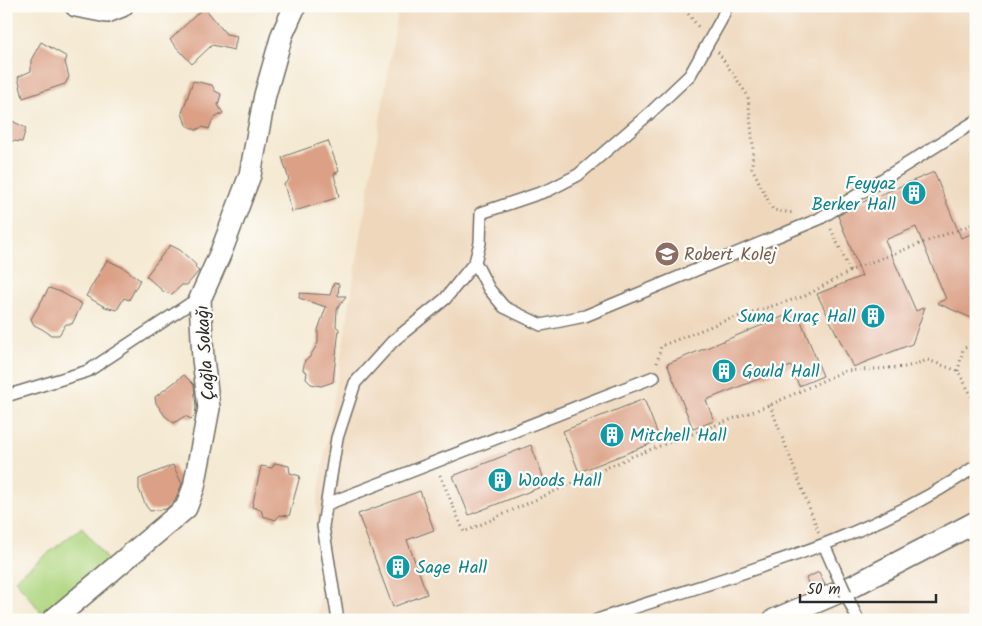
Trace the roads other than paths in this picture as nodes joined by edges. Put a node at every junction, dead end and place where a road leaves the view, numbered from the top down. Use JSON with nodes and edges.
{"nodes":[{"id":1,"x":76,"y":6,"type":"edge"},
{"id":2,"x":122,"y":6,"type":"edge"},
{"id":3,"x":295,"y":6,"type":"edge"},
{"id":4,"x":727,"y":6,"type":"edge"},
{"id":5,"x":976,"y":121,"type":"edge"},
{"id":6,"x":475,"y":262,"type":"junction"},
{"id":7,"x":200,"y":297,"type":"junction"},
{"id":8,"x":654,"y":377,"type":"road end"},
{"id":9,"x":6,"y":396,"type":"edge"},
{"id":10,"x":976,"y":466,"type":"edge"},
{"id":11,"x":327,"y":504,"type":"junction"},
{"id":12,"x":976,"y":522,"type":"edge"},
{"id":13,"x":824,"y":546,"type":"junction"},
{"id":14,"x":53,"y":620,"type":"edge"},
{"id":15,"x":338,"y":620,"type":"edge"},
{"id":16,"x":597,"y":620,"type":"edge"},
{"id":17,"x":774,"y":620,"type":"edge"},
{"id":18,"x":858,"y":620,"type":"edge"}],
"edges":[{"from":1,"to":2,"type":"street"},
{"from":3,"to":7,"type":"street","name":"Çağla Sokağı"},
{"from":4,"to":6,"type":"lane"},
{"from":5,"to":6,"type":"lane"},
{"from":6,"to":11,"type":"lane"},
{"from":7,"to":9,"type":"lane"},
{"from":7,"to":14,"type":"street","name":"Çağla Sokağı"},
{"from":8,"to":11,"type":"lane"},
{"from":10,"to":13,"type":"lane"},
{"from":11,"to":15,"type":"lane"},
{"from":12,"to":17,"type":"street"},
{"from":13,"to":16,"type":"lane"},
{"from":13,"to":18,"type":"lane","bridge":true}]}
